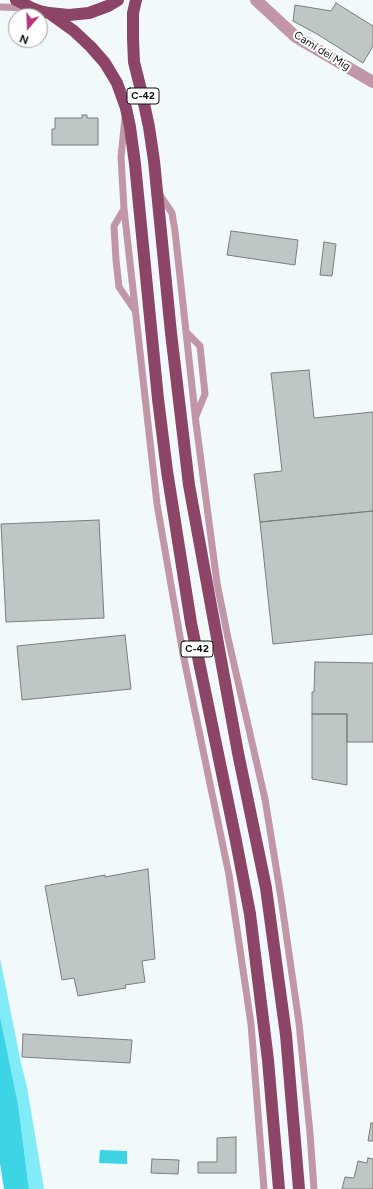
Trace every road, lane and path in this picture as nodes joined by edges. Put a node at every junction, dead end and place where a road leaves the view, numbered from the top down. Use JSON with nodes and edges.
{"nodes":[{"id":1,"x":16,"y":0,"type":"edge"},
{"id":2,"x":118,"y":0,"type":"edge"},
{"id":3,"x":136,"y":0,"type":"edge"},
{"id":4,"x":256,"y":0,"type":"edge"},
{"id":5,"x":0,"y":7,"type":"edge"},
{"id":6,"x":32,"y":8,"type":"joint"},
{"id":7,"x":49,"y":13,"type":"joint"},
{"id":8,"x":373,"y":82,"type":"edge"},
{"id":9,"x":126,"y":108,"type":"junction"},
{"id":10,"x":157,"y":192,"type":"junction"},
{"id":11,"x":124,"y":209,"type":"junction"},
{"id":12,"x":136,"y":311,"type":"junction"},
{"id":13,"x":186,"y":332,"type":"junction"},
{"id":14,"x":195,"y":418,"type":"junction"},
{"id":15,"x":264,"y":1189,"type":"edge"},
{"id":16,"x":278,"y":1189,"type":"edge"},
{"id":17,"x":299,"y":1189,"type":"edge"},
{"id":18,"x":314,"y":1189,"type":"edge"}],
"edges":[{"from":1,"to":6,"type":"main road","number":"C-42"},
{"from":2,"to":7,"type":"main road","number":"C-42"},
{"from":3,"to":10,"type":"main road","number":"C-42"},
{"from":4,"to":8,"type":"street","name":"Camí del Mig"},
{"from":5,"to":6,"type":"lane"},
{"from":7,"to":9,"type":"main road","number":"C-42"},
{"from":9,"to":11,"type":"lane"},
{"from":9,"to":16,"type":"main road","number":"C-42"},
{"from":10,"to":13,"type":"lane"},
{"from":10,"to":17,"type":"main road","number":"C-42"},
{"from":11,"to":12,"type":"lane"},
{"from":11,"to":12,"type":"lane"},
{"from":12,"to":15,"type":"lane"},
{"from":13,"to":14,"type":"lane"},
{"from":13,"to":14,"type":"lane"},
{"from":14,"to":18,"type":"lane"}]}
